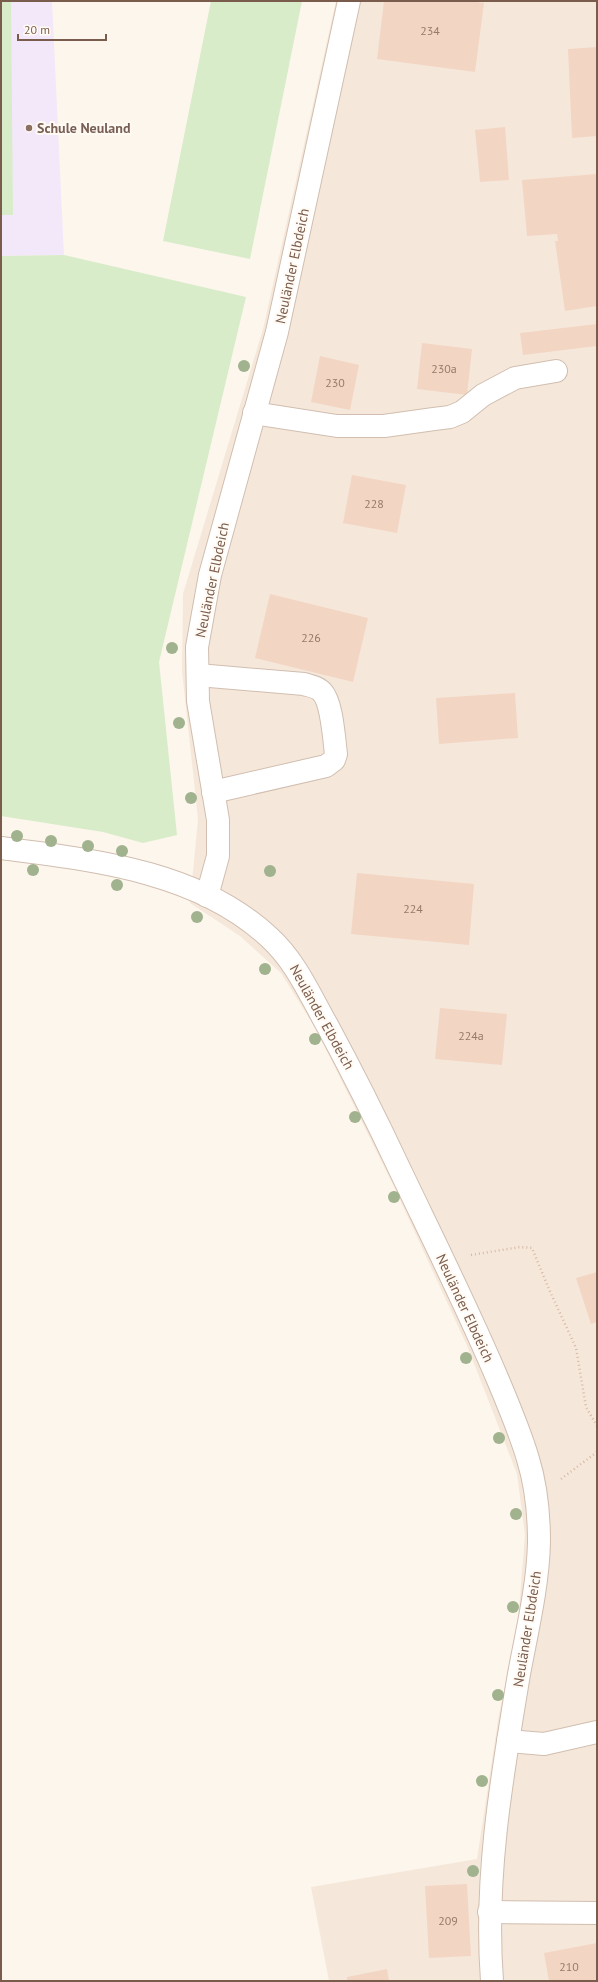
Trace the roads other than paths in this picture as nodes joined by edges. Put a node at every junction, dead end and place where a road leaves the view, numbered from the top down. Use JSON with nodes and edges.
{"nodes":[{"id":1,"x":349,"y":1,"type":"edge"},
{"id":2,"x":556,"y":371,"type":"dead end"},
{"id":3,"x":254,"y":412,"type":"junction"},
{"id":4,"x":198,"y":675,"type":"junction"},
{"id":5,"x":213,"y":792,"type":"junction"},
{"id":6,"x":1,"y":848,"type":"edge"},
{"id":7,"x":207,"y":896,"type":"junction"},
{"id":8,"x":597,"y":1732,"type":"edge"},
{"id":9,"x":508,"y":1741,"type":"junction"},
{"id":10,"x":489,"y":1912,"type":"junction"},
{"id":11,"x":597,"y":1913,"type":"edge"},
{"id":12,"x":492,"y":1981,"type":"edge"}],
"edges":[{"from":1,"to":3,"type":"street","name":"Neuländer Elbdeich"},
{"from":2,"to":3,"type":"street"},
{"from":3,"to":4,"type":"street","name":"Neuländer Elbdeich"},
{"from":4,"to":5,"type":"street","name":"Neuländer Elbdeich"},
{"from":4,"to":5,"type":"street"},
{"from":5,"to":7,"type":"street","name":"Neuländer Elbdeich"},
{"from":6,"to":7,"type":"street"},
{"from":7,"to":9,"type":"street","name":"Neuländer Elbdeich"},
{"from":8,"to":9,"type":"street"},
{"from":9,"to":10,"type":"street","name":"Neuländer Elbdeich"},
{"from":10,"to":11,"type":"street"},
{"from":10,"to":12,"type":"street","name":"Neuländer Elbdeich"}]}
